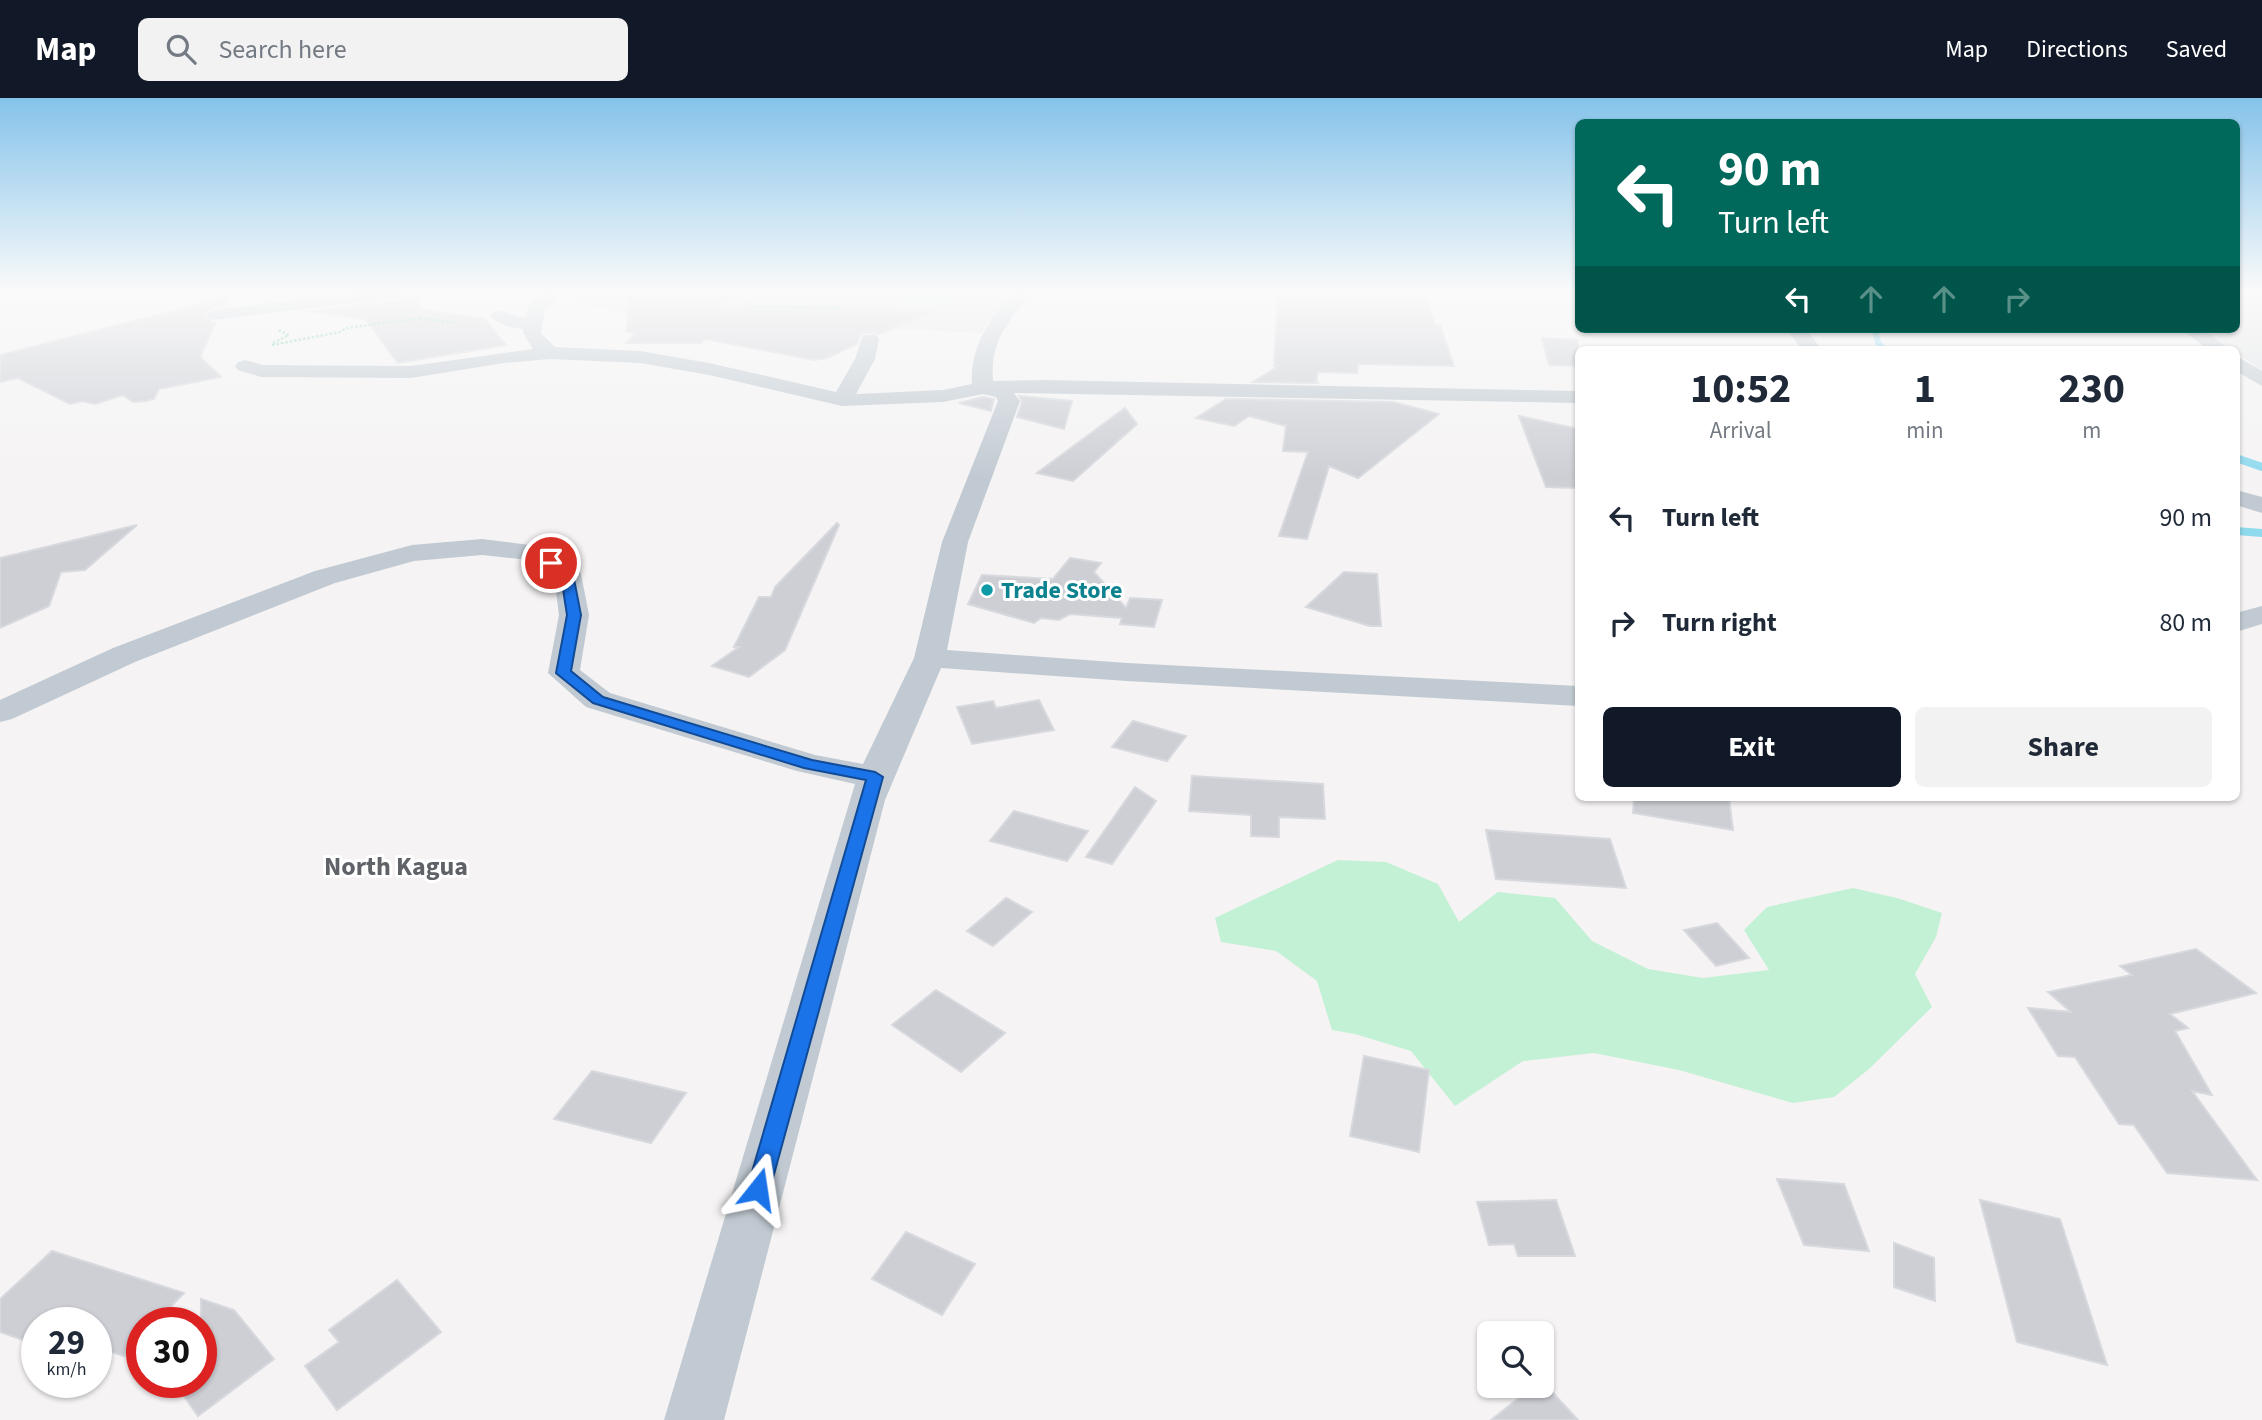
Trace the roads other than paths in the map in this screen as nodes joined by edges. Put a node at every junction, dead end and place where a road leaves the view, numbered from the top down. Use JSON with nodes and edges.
{"nodes":[{"id":1,"x":507,"y":354,"type":"edge"},
{"id":2,"x":566,"y":354,"type":"edge"},
{"id":3,"x":866,"y":354,"type":"edge"},
{"id":4,"x":985,"y":354,"type":"edge"},
{"id":5,"x":2240,"y":365,"type":"edge"},
{"id":6,"x":246,"y":366,"type":"dead end"},
{"id":7,"x":2262,"y":380,"type":"edge"},
{"id":8,"x":983,"y":388,"type":"junction"},
{"id":9,"x":1575,"y":397,"type":"edge"},
{"id":10,"x":842,"y":400,"type":"junction"},
{"id":11,"x":2240,"y":498,"type":"edge"},
{"id":12,"x":2262,"y":505,"type":"edge"},
{"id":13,"x":2262,"y":615,"type":"edge"},
{"id":14,"x":2240,"y":622,"type":"edge"},
{"id":15,"x":930,"y":658,"type":"junction"},
{"id":16,"x":1575,"y":696,"type":"edge"},
{"id":17,"x":0,"y":712,"type":"edge"},
{"id":18,"x":875,"y":777,"type":"junction"},
{"id":19,"x":694,"y":1420,"type":"edge"}],
"edges":[{"from":1,"to":6,"type":"street"},
{"from":2,"to":10,"type":"street"},
{"from":3,"to":10,"type":"street"},
{"from":4,"to":8,"type":"street"},
{"from":5,"to":7,"type":"street"},
{"from":8,"to":9,"type":"street"},
{"from":8,"to":10,"type":"street"},
{"from":8,"to":15,"type":"street"},
{"from":11,"to":12,"type":"street"},
{"from":13,"to":14,"type":"street"},
{"from":15,"to":16,"type":"street"},
{"from":15,"to":18,"type":"street"},
{"from":17,"to":18,"type":"street"},
{"from":18,"to":19,"type":"street"}]}
